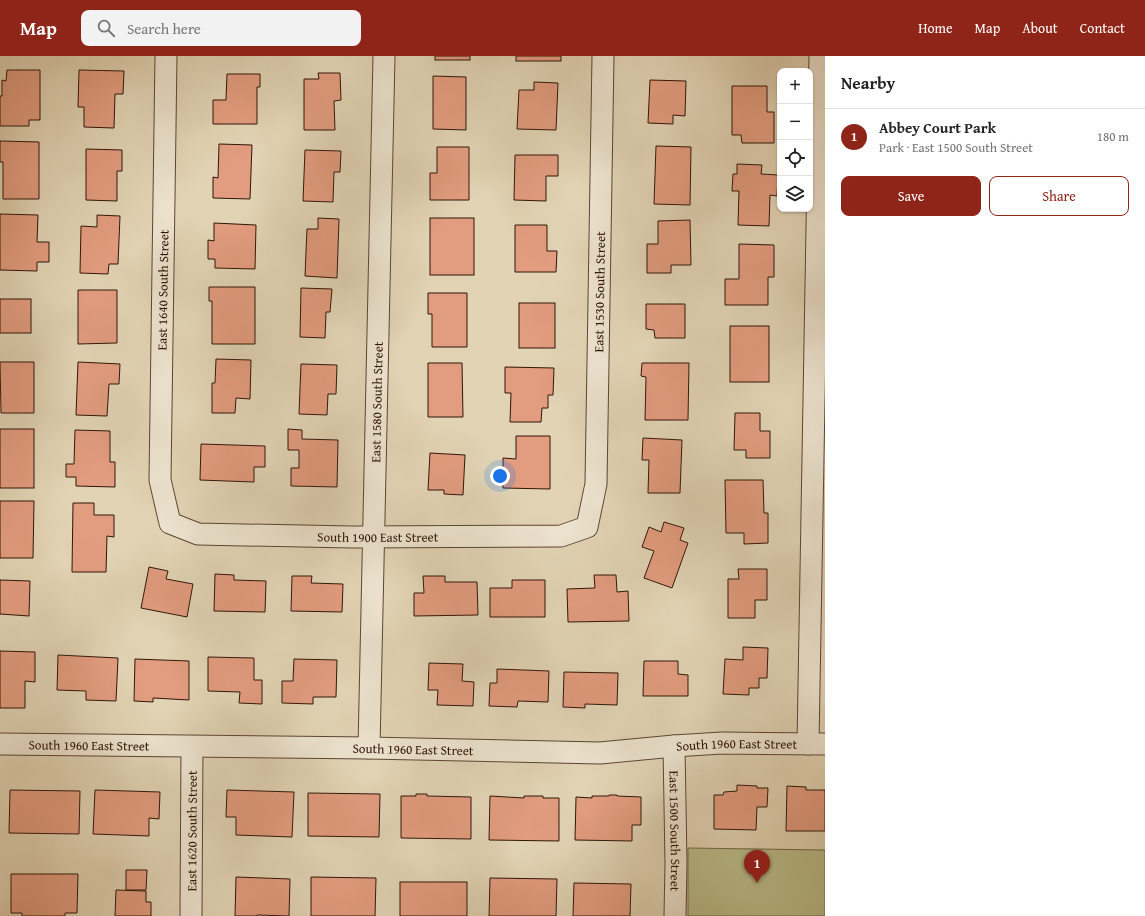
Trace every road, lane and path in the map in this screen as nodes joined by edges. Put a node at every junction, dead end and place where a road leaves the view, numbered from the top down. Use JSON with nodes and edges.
{"nodes":[{"id":1,"x":166,"y":56,"type":"edge"},
{"id":2,"x":384,"y":56,"type":"edge"},
{"id":3,"x":603,"y":56,"type":"edge"},
{"id":4,"x":820,"y":56,"type":"edge"},
{"id":5,"x":170,"y":523,"type":"joint"},
{"id":6,"x":587,"y":527,"type":"joint"},
{"id":7,"x":374,"y":537,"type":"junction"},
{"id":8,"x":0,"y":744,"type":"edge"},
{"id":9,"x":816,"y":744,"type":"edge"},
{"id":10,"x":192,"y":746,"type":"junction"},
{"id":11,"x":674,"y":746,"type":"junction"},
{"id":12,"x":369,"y":748,"type":"junction"},
{"id":13,"x":191,"y":916,"type":"edge"},
{"id":14,"x":675,"y":916,"type":"edge"}],
"edges":[{"from":1,"to":5,"type":"street","name":"East 1640 South Street"},
{"from":2,"to":7,"type":"street","name":"East 1580 South Street"},
{"from":3,"to":6,"type":"street","name":"East 1530 South Street"},
{"from":4,"to":9,"type":"street"},
{"from":5,"to":7,"type":"street","name":"South 1900 East Street"},
{"from":6,"to":7,"type":"street","name":"South 1900 East Street"},
{"from":7,"to":12,"type":"street","name":"East 1580 South Street"},
{"from":8,"to":10,"type":"street","name":"South 1960 East Street"},
{"from":9,"to":11,"type":"street","name":"South 1960 East Street"},
{"from":10,"to":12,"type":"street","name":"South 1960 East Street"},
{"from":10,"to":13,"type":"street","name":"East 1620 South Street"},
{"from":11,"to":12,"type":"street","name":"South 1960 East Street"},
{"from":11,"to":14,"type":"street","name":"East 1500 South Street"}]}
